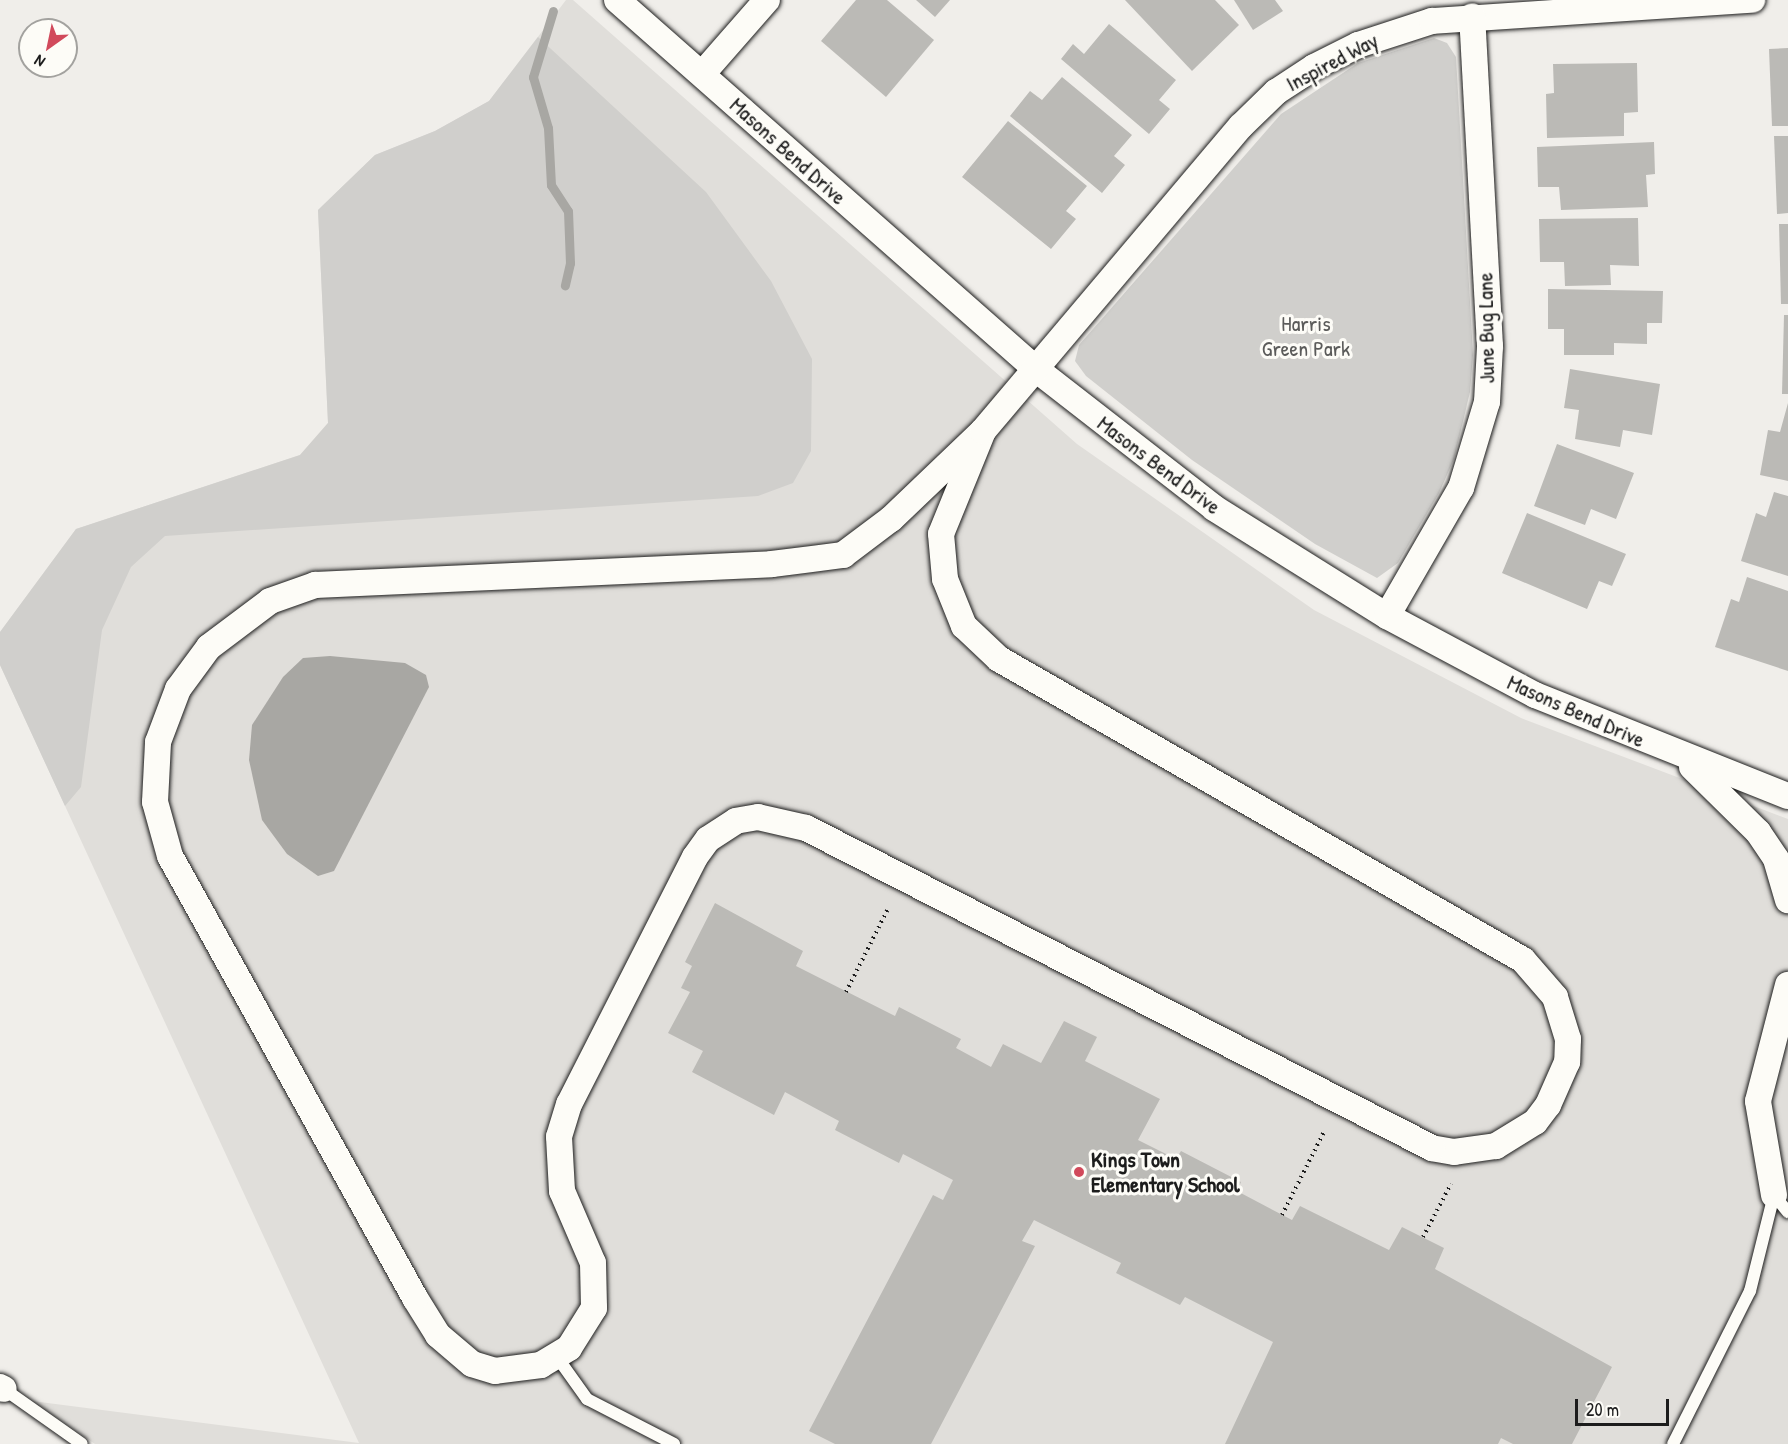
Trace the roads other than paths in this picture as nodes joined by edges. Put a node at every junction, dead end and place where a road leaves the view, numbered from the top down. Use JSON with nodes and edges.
{"nodes":[{"id":1,"x":617,"y":0,"type":"edge"},
{"id":2,"x":767,"y":0,"type":"edge"},
{"id":3,"x":1752,"y":0,"type":"edge"},
{"id":4,"x":1473,"y":15,"type":"junction"},
{"id":5,"x":703,"y":74,"type":"junction"},
{"id":6,"x":1037,"y":370,"type":"junction"},
{"id":7,"x":983,"y":431,"type":"junction"},
{"id":8,"x":1387,"y":616,"type":"junction"},
{"id":9,"x":1683,"y":758,"type":"junction"},
{"id":10,"x":1788,"y":796,"type":"edge"},
{"id":11,"x":1788,"y":900,"type":"edge"},
{"id":12,"x":1788,"y":985,"type":"edge"},
{"id":13,"x":1781,"y":1203,"type":"edge"},
{"id":14,"x":557,"y":1357,"type":"junction"},
{"id":15,"x":2,"y":1388,"type":"edge"},
{"id":16,"x":82,"y":1444,"type":"edge"},
{"id":17,"x":674,"y":1444,"type":"edge"},
{"id":18,"x":1673,"y":1444,"type":"edge"}],
"edges":[{"from":1,"to":5,"type":"street","name":"Masons Bend Drive"},
{"from":2,"to":5,"type":"street"},
{"from":3,"to":4,"type":"street","name":"Inspired Way"},
{"from":4,"to":6,"type":"street","name":"Inspired Way"},
{"from":4,"to":8,"type":"street","name":"June Bug Lane"},
{"from":5,"to":6,"type":"street","name":"Masons Bend Drive"},
{"from":6,"to":7,"type":"street","name":"Inspired Way"},
{"from":6,"to":8,"type":"street","name":"Masons Bend Drive"},
{"from":7,"to":14,"type":"street"},
{"from":7,"to":14,"type":"street"},
{"from":8,"to":9,"type":"street","name":"Masons Bend Drive"},
{"from":9,"to":10,"type":"street","name":"Masons Bend Drive"},
{"from":9,"to":11,"type":"street"},
{"from":12,"to":13,"type":"street"},
{"from":13,"to":18,"type":"lane"},
{"from":14,"to":17,"type":"lane"},
{"from":15,"to":16,"type":"lane"}]}
